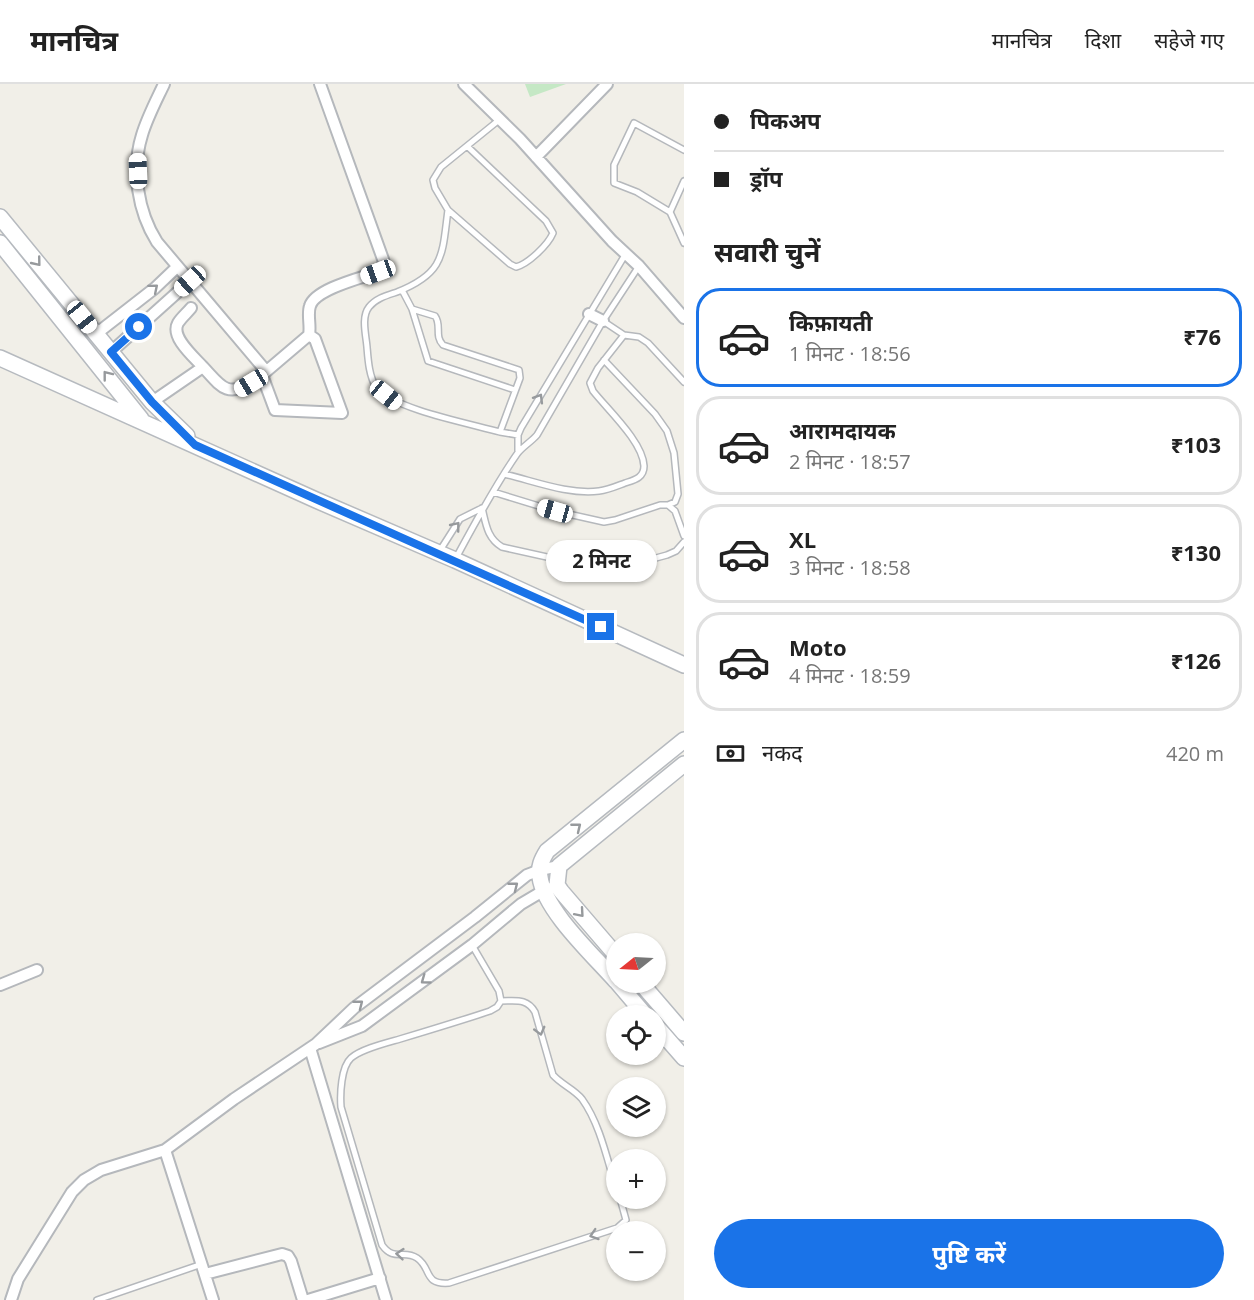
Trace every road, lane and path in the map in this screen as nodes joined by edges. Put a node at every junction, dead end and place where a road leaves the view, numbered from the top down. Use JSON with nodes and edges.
{"nodes":[{"id":1,"x":164,"y":84,"type":"edge"},
{"id":2,"x":320,"y":84,"type":"edge"},
{"id":3,"x":464,"y":84,"type":"edge"},
{"id":4,"x":608,"y":84,"type":"edge"},
{"id":5,"x":499,"y":120,"type":"junction"},
{"id":6,"x":468,"y":147,"type":"junction"},
{"id":7,"x":684,"y":150,"type":"edge"},
{"id":8,"x":536,"y":157,"type":"junction"},
{"id":9,"x":684,"y":181,"type":"edge"},
{"id":10,"x":448,"y":210,"type":"junction"},
{"id":11,"x":670,"y":212,"type":"junction"},
{"id":12,"x":0,"y":217,"type":"edge"},
{"id":13,"x":0,"y":243,"type":"edge"},
{"id":14,"x":684,"y":243,"type":"edge"},
{"id":15,"x":626,"y":254,"type":"junction"},
{"id":16,"x":639,"y":266,"type":"junction"},
{"id":17,"x":177,"y":267,"type":"junction"},
{"id":18,"x":190,"y":281,"type":"junction"},
{"id":19,"x":402,"y":290,"type":"junction"},
{"id":20,"x":191,"y":308,"type":"dead end"},
{"id":21,"x":412,"y":309,"type":"junction"},
{"id":22,"x":589,"y":314,"type":"junction"},
{"id":23,"x":684,"y":318,"type":"edge"},
{"id":24,"x":603,"y":321,"type":"junction"},
{"id":25,"x":96,"y":334,"type":"junction"},
{"id":26,"x":309,"y":335,"type":"junction"},
{"id":27,"x":624,"y":335,"type":"junction"},
{"id":28,"x":111,"y":352,"type":"junction"},
{"id":29,"x":0,"y":358,"type":"edge"},
{"id":30,"x":604,"y":360,"type":"junction"},
{"id":31,"x":203,"y":367,"type":"junction"},
{"id":32,"x":266,"y":371,"type":"junction"},
{"id":33,"x":684,"y":382,"type":"edge"},
{"id":34,"x":251,"y":383,"type":"dead end"},
{"id":35,"x":515,"y":390,"type":"junction"},
{"id":36,"x":152,"y":402,"type":"junction"},
{"id":37,"x":143,"y":421,"type":"junction"},
{"id":38,"x":500,"y":432,"type":"junction"},
{"id":39,"x":518,"y":435,"type":"junction"},
{"id":40,"x":195,"y":445,"type":"junction"},
{"id":41,"x":518,"y":451,"type":"junction"},
{"id":42,"x":504,"y":474,"type":"junction"},
{"id":43,"x":493,"y":492,"type":"junction"},
{"id":44,"x":678,"y":494,"type":"junction"},
{"id":45,"x":684,"y":500,"type":"edge"},
{"id":46,"x":668,"y":505,"type":"junction"},
{"id":47,"x":482,"y":508,"type":"junction"},
{"id":48,"x":684,"y":536,"type":"edge"},
{"id":49,"x":684,"y":542,"type":"edge"},
{"id":50,"x":438,"y":553,"type":"junction"},
{"id":51,"x":454,"y":560,"type":"junction"},
{"id":52,"x":684,"y":665,"type":"edge"},
{"id":53,"x":684,"y":740,"type":"edge"},
{"id":54,"x":684,"y":764,"type":"edge"},
{"id":55,"x":559,"y":866,"type":"junction"},
{"id":56,"x":540,"y":870,"type":"junction"},
{"id":57,"x":550,"y":887,"type":"junction"},
{"id":58,"x":481,"y":912,"type":"junction"},
{"id":59,"x":491,"y":929,"type":"junction"},
{"id":60,"x":439,"y":944,"type":"junction"},
{"id":61,"x":472,"y":945,"type":"junction"},
{"id":62,"x":606,"y":945,"type":"edge"},
{"id":63,"x":452,"y":960,"type":"junction"},
{"id":64,"x":606,"y":969,"type":"edge"},
{"id":65,"x":37,"y":970,"type":"dead end"},
{"id":66,"x":389,"y":982,"type":"junction"},
{"id":67,"x":0,"y":985,"type":"edge"},
{"id":68,"x":626,"y":993,"type":"edge"},
{"id":69,"x":649,"y":993,"type":"edge"},
{"id":70,"x":401,"y":999,"type":"junction"},
{"id":71,"x":501,"y":1001,"type":"junction"},
{"id":72,"x":637,"y":1005,"type":"edge"},
{"id":73,"x":684,"y":1033,"type":"edge"},
{"id":74,"x":666,"y":1037,"type":"edge"},
{"id":75,"x":313,"y":1046,"type":"junction"},
{"id":76,"x":684,"y":1058,"type":"edge"},
{"id":77,"x":165,"y":1150,"type":"junction"},
{"id":78,"x":606,"y":1158,"type":"edge"},
{"id":79,"x":623,"y":1209,"type":"edge"},
{"id":80,"x":203,"y":1269,"type":"junction"},
{"id":81,"x":380,"y":1278,"type":"junction"},
{"id":82,"x":11,"y":1300,"type":"edge"},
{"id":83,"x":97,"y":1300,"type":"edge"},
{"id":84,"x":213,"y":1300,"type":"edge"},
{"id":85,"x":303,"y":1300,"type":"edge"},
{"id":86,"x":308,"y":1300,"type":"edge"},
{"id":87,"x":386,"y":1300,"type":"edge"}],
"edges":[{"from":1,"to":17,"type":"street"},
{"from":2,"to":26,"type":"street"},
{"from":3,"to":5,"type":"street"},
{"from":4,"to":8,"type":"street"},
{"from":5,"to":6,"type":"lane"},
{"from":5,"to":8,"type":"street"},
{"from":6,"to":10,"type":"lane"},
{"from":6,"to":10,"type":"lane"},
{"from":7,"to":11,"type":"lane"},
{"from":8,"to":15,"type":"street"},
{"from":9,"to":11,"type":"lane"},
{"from":10,"to":19,"type":"lane"},
{"from":11,"to":14,"type":"lane"},
{"from":12,"to":25,"type":"street","one_way":true},
{"from":37,"to":13,"type":"street","one_way":true},
{"from":15,"to":16,"type":"street"},
{"from":15,"to":22,"type":"lane"},
{"from":16,"to":23,"type":"street"},
{"from":16,"to":24,"type":"lane"},
{"from":17,"to":18,"type":"street"},
{"from":25,"to":17,"type":"street","one_way":true},
{"from":18,"to":28,"type":"street"},
{"from":18,"to":32,"type":"street"},
{"from":19,"to":21,"type":"lane"},
{"from":19,"to":38,"type":"lane"},
{"from":20,"to":31,"type":"street"},
{"from":21,"to":35,"type":"lane"},
{"from":21,"to":35,"type":"lane"},
{"from":22,"to":24,"type":"street"},
{"from":39,"to":22,"type":"lane","one_way":true},
{"from":24,"to":27,"type":"lane"},
{"from":24,"to":41,"type":"lane"},
{"from":25,"to":28,"type":"street"},
{"from":26,"to":32,"type":"street"},
{"from":26,"to":32,"type":"street"},
{"from":27,"to":30,"type":"lane"},
{"from":27,"to":33,"type":"lane"},
{"from":28,"to":36,"type":"street"},
{"from":29,"to":37,"type":"street"},
{"from":30,"to":42,"type":"lane"},
{"from":30,"to":44,"type":"lane"},
{"from":31,"to":34,"type":"street"},
{"from":31,"to":36,"type":"street"},
{"from":35,"to":38,"type":"lane"},
{"from":36,"to":40,"type":"street"},
{"from":37,"to":40,"type":"street"},
{"from":38,"to":39,"type":"lane"},
{"from":39,"to":41,"type":"lane"},
{"from":40,"to":50,"type":"street"},
{"from":41,"to":42,"type":"lane"},
{"from":42,"to":43,"type":"lane"},
{"from":43,"to":46,"type":"lane"},
{"from":43,"to":47,"type":"lane"},
{"from":44,"to":45,"type":"lane"},
{"from":44,"to":46,"type":"lane"},
{"from":46,"to":48,"type":"lane"},
{"from":47,"to":49,"type":"lane"},
{"from":50,"to":47,"type":"lane","one_way":true},
{"from":47,"to":51,"type":"lane"},
{"from":50,"to":51,"type":"street"},
{"from":51,"to":52,"type":"street"},
{"from":56,"to":53,"type":"street","one_way":true},
{"from":54,"to":55,"type":"street"},
{"from":55,"to":56,"type":"street"},
{"from":55,"to":57,"type":"street"},
{"from":56,"to":57,"type":"street"},
{"from":58,"to":56,"type":"street","one_way":true},
{"from":57,"to":59,"type":"street"},
{"from":57,"to":62,"type":"street","one_way":true},
{"from":57,"to":64,"type":"street"},
{"from":58,"to":59,"type":"street"},
{"from":58,"to":60,"type":"street"},
{"from":59,"to":61,"type":"street"},
{"from":60,"to":63,"type":"street"},
{"from":60,"to":66,"type":"street"},
{"from":61,"to":63,"type":"street"},
{"from":61,"to":71,"type":"lane"},
{"from":63,"to":70,"type":"street","one_way":true},
{"from":65,"to":67,"type":"street"},
{"from":66,"to":70,"type":"street"},
{"from":75,"to":66,"type":"street","one_way":true},
{"from":68,"to":72,"type":"street"},
{"from":69,"to":73,"type":"street"},
{"from":70,"to":75,"type":"street"},
{"from":71,"to":78,"type":"lane","one_way":true},
{"from":79,"to":71,"type":"lane","one_way":true},
{"from":74,"to":76,"type":"street"},
{"from":75,"to":77,"type":"street"},
{"from":75,"to":81,"type":"street"},
{"from":77,"to":80,"type":"street"},
{"from":77,"to":82,"type":"street"},
{"from":80,"to":83,"type":"lane"},
{"from":80,"to":84,"type":"street"},
{"from":80,"to":85,"type":"street"},
{"from":81,"to":86,"type":"street"},
{"from":81,"to":87,"type":"street"}]}
